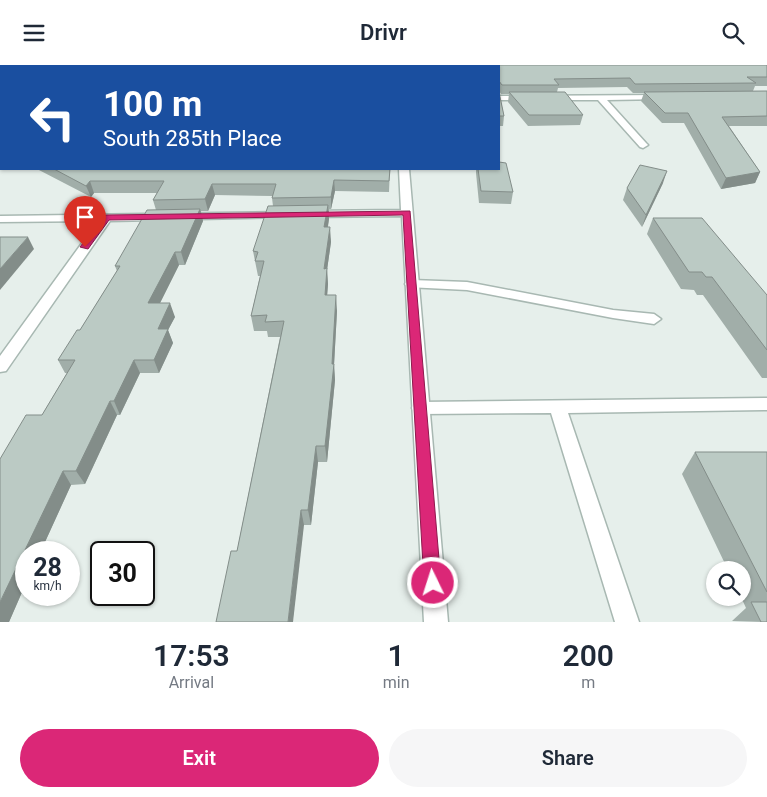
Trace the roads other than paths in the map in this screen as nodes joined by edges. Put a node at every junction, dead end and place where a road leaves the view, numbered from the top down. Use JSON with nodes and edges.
{"nodes":[{"id":1,"x":600,"y":97,"type":"junction"},
{"id":2,"x":669,"y":97,"type":"edge"},
{"id":3,"x":500,"y":98,"type":"edge"},
{"id":4,"x":643,"y":145,"type":"dead end"},
{"id":5,"x":404,"y":170,"type":"edge"},
{"id":6,"x":407,"y":213,"type":"junction"},
{"id":7,"x":106,"y":218,"type":"junction"},
{"id":8,"x":0,"y":219,"type":"edge"},
{"id":9,"x":412,"y":284,"type":"junction"},
{"id":10,"x":654,"y":319,"type":"dead end"},
{"id":11,"x":0,"y":367,"type":"edge"},
{"id":12,"x":767,"y":404,"type":"edge"},
{"id":13,"x":558,"y":407,"type":"junction"},
{"id":14,"x":420,"y":408,"type":"junction"},
{"id":15,"x":436,"y":622,"type":"edge"},
{"id":16,"x":627,"y":622,"type":"edge"}],
"edges":[{"from":1,"to":2,"type":"street"},
{"from":1,"to":3,"type":"street"},
{"from":1,"to":4,"type":"street"},
{"from":5,"to":6,"type":"street"},
{"from":6,"to":7,"type":"street"},
{"from":6,"to":9,"type":"street"},
{"from":7,"to":8,"type":"street"},
{"from":7,"to":11,"type":"street"},
{"from":9,"to":10,"type":"street"},
{"from":9,"to":14,"type":"street"},
{"from":12,"to":13,"type":"street"},
{"from":13,"to":14,"type":"street"},
{"from":13,"to":16,"type":"street"},
{"from":14,"to":15,"type":"street"}]}
